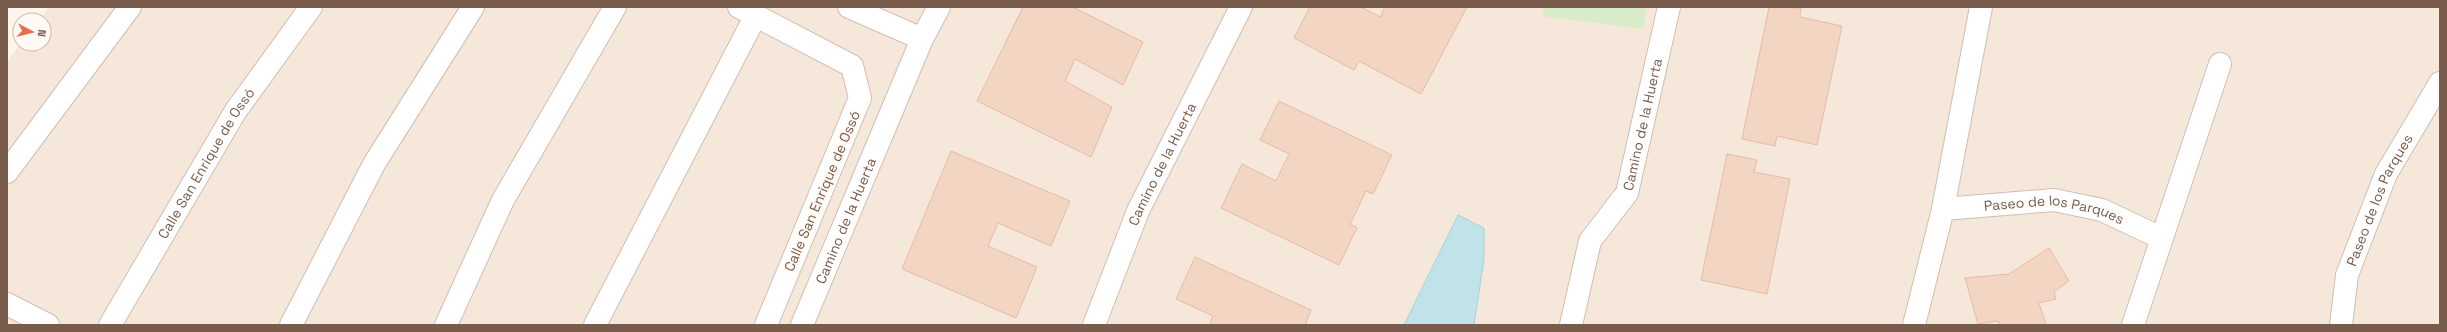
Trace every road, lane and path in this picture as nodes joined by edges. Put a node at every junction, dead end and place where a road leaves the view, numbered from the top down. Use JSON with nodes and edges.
{"nodes":[{"id":1,"x":130,"y":7,"type":"edge"},
{"id":2,"x":310,"y":7,"type":"edge"},
{"id":3,"x":474,"y":7,"type":"edge"},
{"id":4,"x":615,"y":7,"type":"edge"},
{"id":5,"x":849,"y":7,"type":"edge"},
{"id":6,"x":939,"y":7,"type":"edge"},
{"id":7,"x":1241,"y":7,"type":"edge"},
{"id":8,"x":1669,"y":7,"type":"edge"},
{"id":9,"x":1981,"y":7,"type":"edge"},
{"id":10,"x":748,"y":11,"type":"edge"},
{"id":11,"x":922,"y":39,"type":"junction"},
{"id":12,"x":2220,"y":64,"type":"dead end"},
{"id":13,"x":2440,"y":83,"type":"edge"},
{"id":14,"x":7,"y":172,"type":"edge"},
{"id":15,"x":1943,"y":209,"type":"junction"},
{"id":16,"x":2161,"y":238,"type":"junction"},
{"id":17,"x":7,"y":304,"type":"edge"},
{"id":18,"x":48,"y":325,"type":"edge"},
{"id":19,"x":110,"y":325,"type":"edge"},
{"id":20,"x":291,"y":325,"type":"edge"},
{"id":21,"x":446,"y":325,"type":"edge"},
{"id":22,"x":595,"y":325,"type":"edge"},
{"id":23,"x":766,"y":325,"type":"edge"},
{"id":24,"x":802,"y":325,"type":"edge"},
{"id":25,"x":1094,"y":325,"type":"edge"},
{"id":26,"x":1571,"y":325,"type":"edge"},
{"id":27,"x":1914,"y":325,"type":"edge"},
{"id":28,"x":2133,"y":325,"type":"edge"},
{"id":29,"x":2341,"y":325,"type":"edge"}],
"edges":[{"from":1,"to":14,"type":"street"},
{"from":2,"to":19,"type":"street","name":"Calle San Enrique de Ossó"},
{"from":3,"to":20,"type":"street"},
{"from":4,"to":21,"type":"street"},
{"from":5,"to":11,"type":"street"},
{"from":6,"to":11,"type":"street","name":"Camino de la Huerta"},
{"from":7,"to":25,"type":"street","name":"Camino de la Huerta"},
{"from":8,"to":26,"type":"street","name":"Camino de la Huerta"},
{"from":9,"to":15,"type":"street"},
{"from":10,"to":22,"type":"street","name":"Calle San Enrique de Ossó"},
{"from":10,"to":23,"type":"street","name":"Calle San Enrique de Ossó"},
{"from":11,"to":24,"type":"street","name":"Camino de la Huerta"},
{"from":12,"to":16,"type":"street"},
{"from":13,"to":29,"type":"street","name":"Paseo de los Parques"},
{"from":15,"to":16,"type":"street","name":"Paseo de los Parques"},
{"from":15,"to":27,"type":"street"},
{"from":16,"to":28,"type":"street"},
{"from":17,"to":18,"type":"street"}]}
